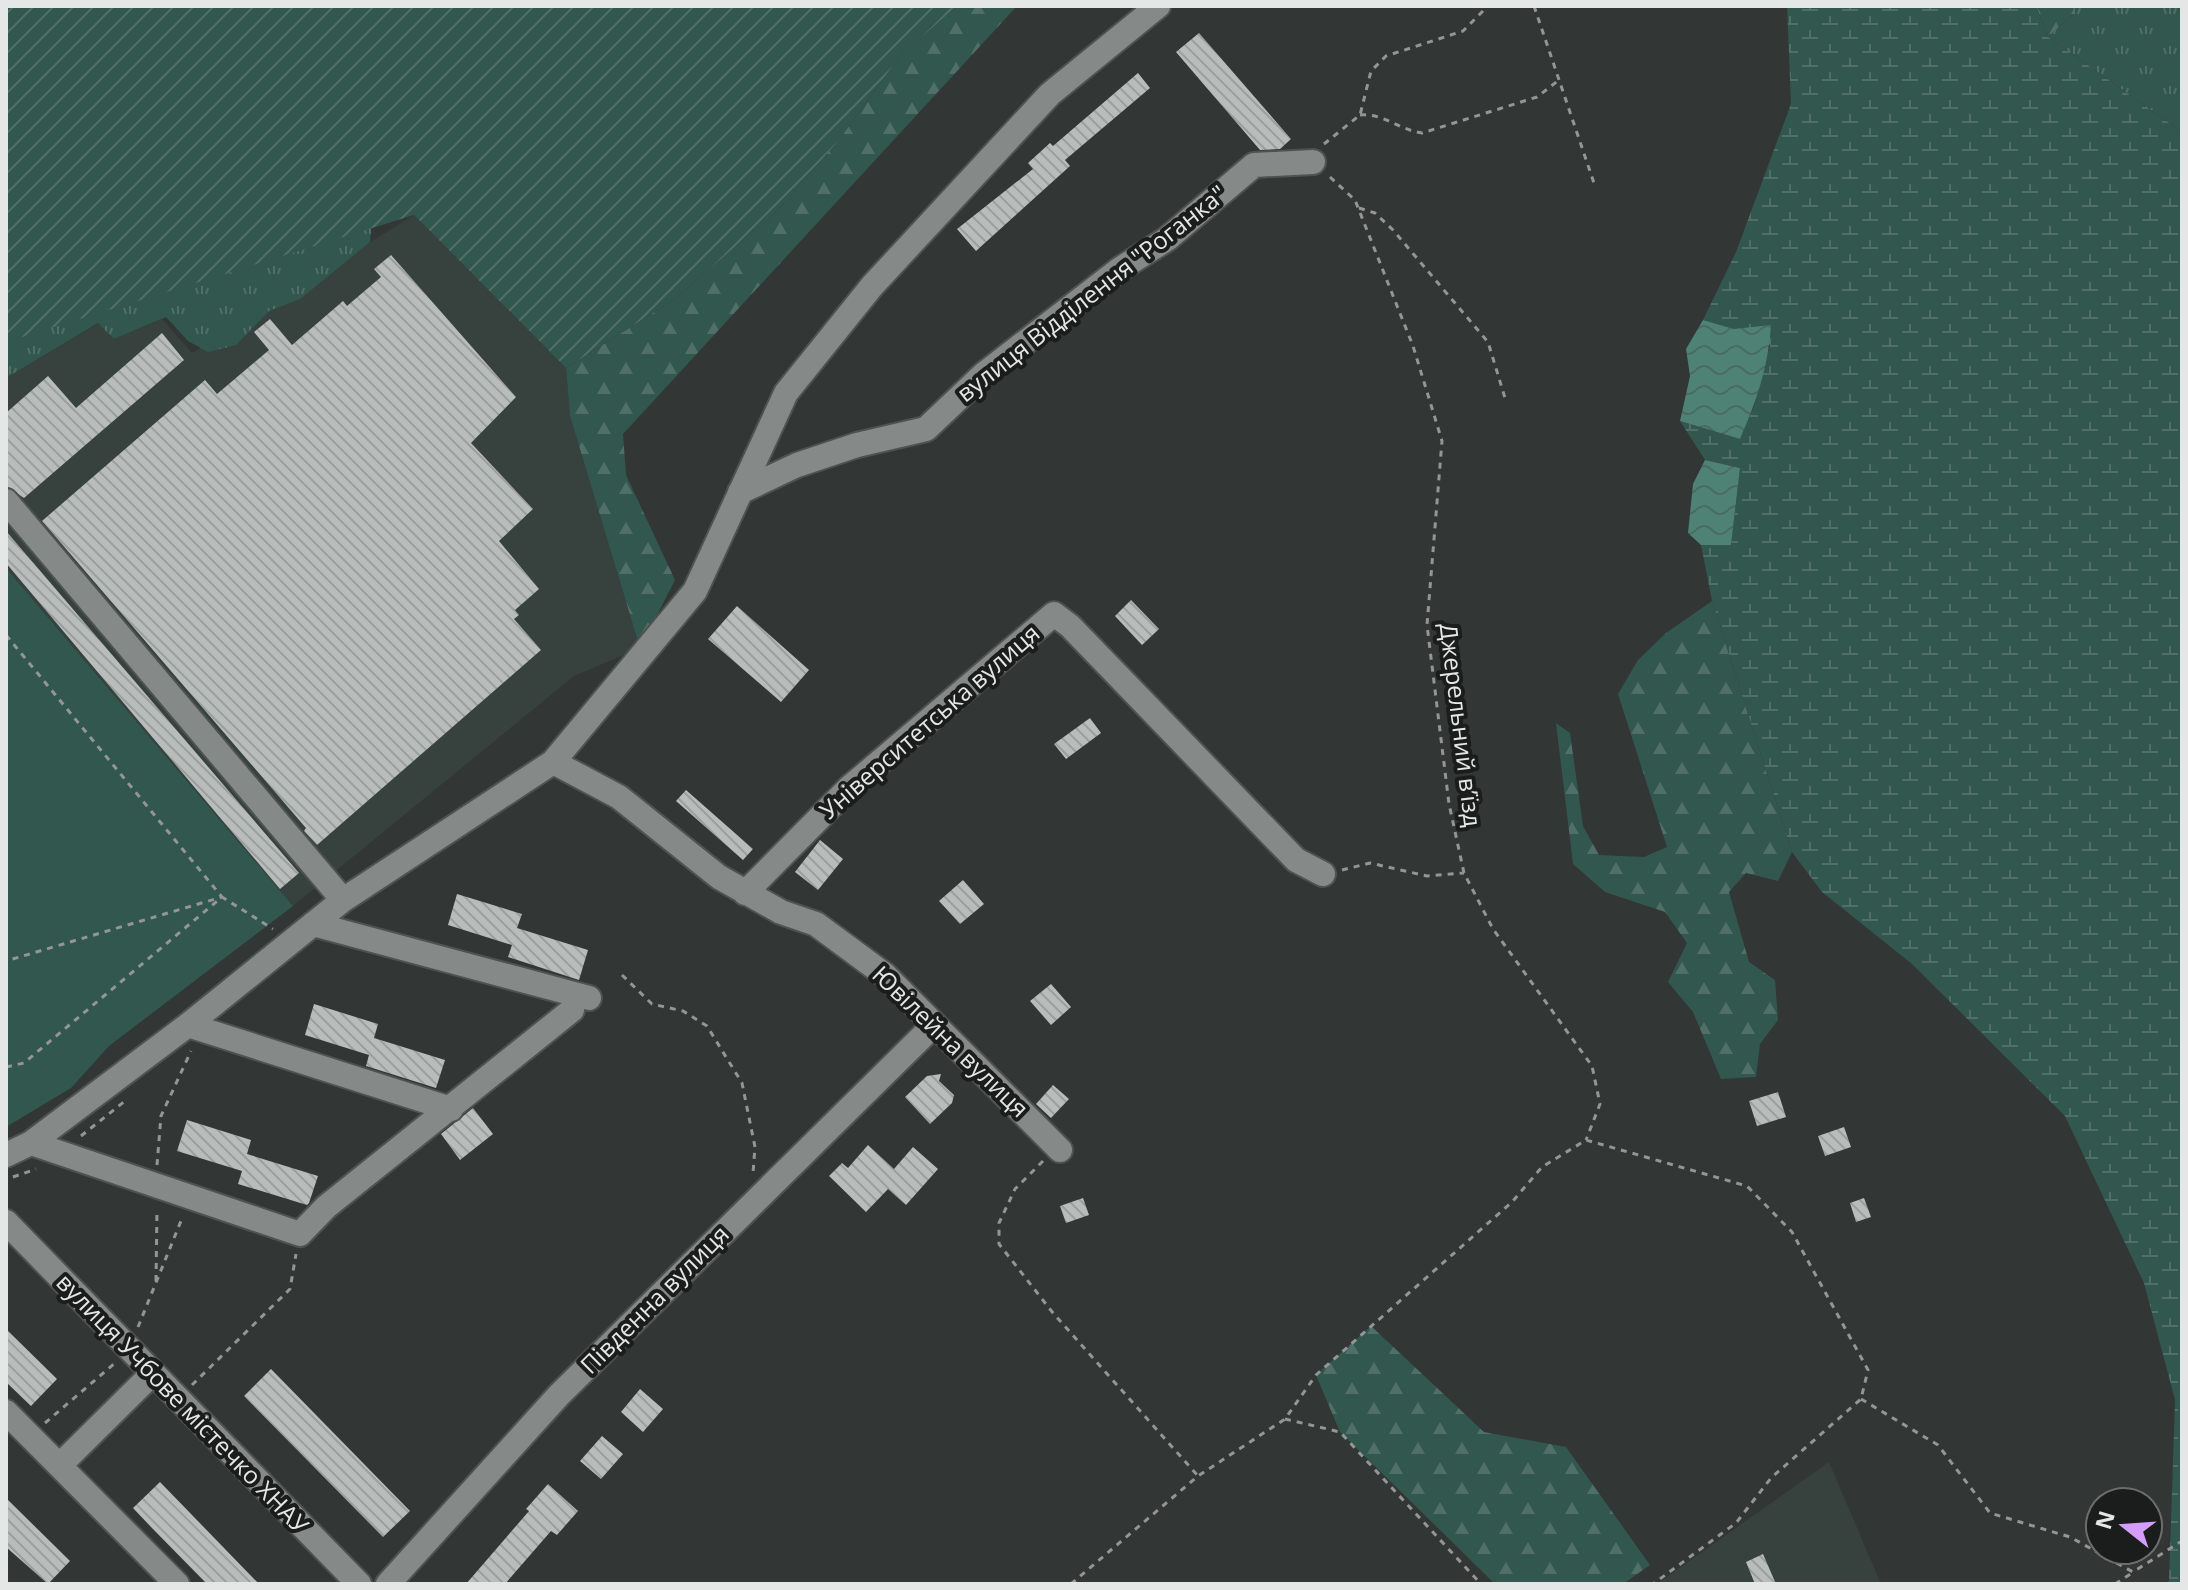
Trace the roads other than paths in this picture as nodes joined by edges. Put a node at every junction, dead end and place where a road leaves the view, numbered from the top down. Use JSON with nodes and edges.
{"nodes":[{"id":1,"x":1158,"y":6,"type":"edge"},
{"id":2,"x":1313,"y":162,"type":"road end"},
{"id":3,"x":740,"y":492,"type":"junction"},
{"id":4,"x":6,"y":501,"type":"edge"},
{"id":5,"x":553,"y":762,"type":"junction"},
{"id":6,"x":1323,"y":874,"type":"road end"},
{"id":7,"x":745,"y":893,"type":"junction"},
{"id":8,"x":343,"y":900,"type":"junction"},
{"id":9,"x":313,"y":924,"type":"junction"},
{"id":10,"x":933,"y":1026,"type":"junction"},
{"id":11,"x":190,"y":1037,"type":"junction"},
{"id":12,"x":451,"y":1109,"type":"junction"},
{"id":13,"x":31,"y":1143,"type":"junction"},
{"id":14,"x":1060,"y":1150,"type":"road end"},
{"id":15,"x":6,"y":1155,"type":"edge"},
{"id":16,"x":6,"y":1222,"type":"edge"},
{"id":17,"x":151,"y":1375,"type":"junction"},
{"id":18,"x":6,"y":1412,"type":"edge"},
{"id":19,"x":60,"y":1465,"type":"junction"},
{"id":20,"x":177,"y":1584,"type":"edge"},
{"id":21,"x":359,"y":1584,"type":"edge"},
{"id":22,"x":388,"y":1584,"type":"edge"}],
"edges":[{"from":1,"to":3,"type":"street"},
{"from":2,"to":3,"type":"street","name":"вулиця Відділення \"Роганка\""},
{"from":3,"to":5,"type":"street"},
{"from":4,"to":8,"type":"street"},
{"from":5,"to":7,"type":"street","name":"Ювілейна вулиця"},
{"from":5,"to":8,"type":"street"},
{"from":6,"to":7,"type":"street","name":"Університетська вулиця"},
{"from":7,"to":10,"type":"street","name":"Ювілейна вулиця"},
{"from":8,"to":9,"type":"street"},
{"from":9,"to":11,"type":"street"},
{"from":9,"to":12,"type":"street"},
{"from":10,"to":14,"type":"street","name":"Ювілейна вулиця"},
{"from":10,"to":22,"type":"street","name":"Південна вулиця"},
{"from":11,"to":12,"type":"street"},
{"from":11,"to":13,"type":"street"},
{"from":12,"to":13,"type":"street"},
{"from":13,"to":15,"type":"street"},
{"from":16,"to":17,"type":"street","name":"вулиця Учбове містечко ХНАУ"},
{"from":17,"to":19,"type":"street"},
{"from":17,"to":21,"type":"street","name":"вулиця Учбове містечко ХНАУ"},
{"from":18,"to":19,"type":"street"},
{"from":19,"to":20,"type":"street"}]}
